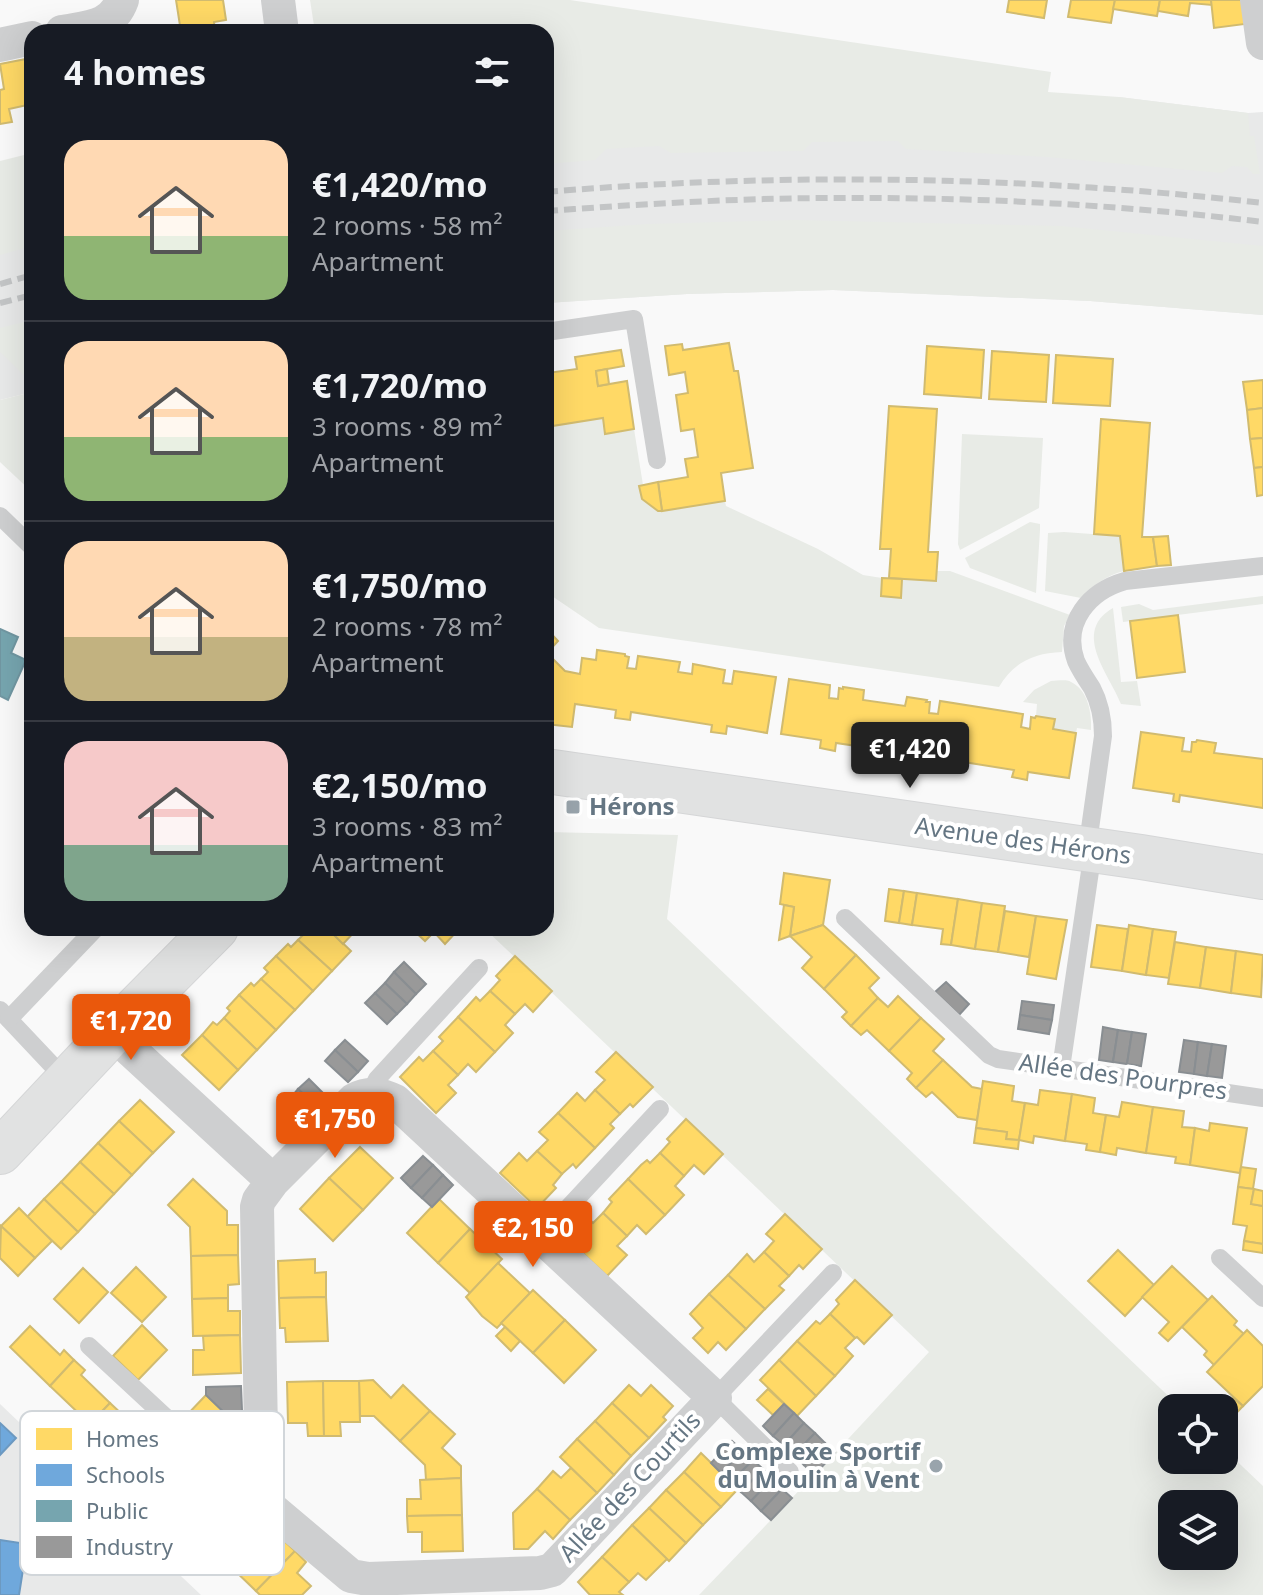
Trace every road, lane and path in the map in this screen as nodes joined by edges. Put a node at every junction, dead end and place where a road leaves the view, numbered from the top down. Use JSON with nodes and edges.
{"nodes":[{"id":1,"x":122,"y":0,"type":"edge"},
{"id":2,"x":278,"y":0,"type":"edge"},
{"id":3,"x":1257,"y":0,"type":"edge"},
{"id":4,"x":99,"y":24,"type":"edge"},
{"id":5,"x":281,"y":24,"type":"edge"},
{"id":6,"x":24,"y":40,"type":"edge"},
{"id":7,"x":1263,"y":43,"type":"edge"},
{"id":8,"x":0,"y":45,"type":"edge"},
{"id":9,"x":554,"y":331,"type":"edge"},
{"id":10,"x":657,"y":460,"type":"dead end"},
{"id":11,"x":0,"y":516,"type":"edge"},
{"id":12,"x":24,"y":539,"type":"edge"},
{"id":13,"x":1263,"y":566,"type":"edge"},
{"id":14,"x":554,"y":772,"type":"edge"},
{"id":15,"x":1090,"y":850,"type":"junction"},
{"id":16,"x":1263,"y":877,"type":"edge"},
{"id":17,"x":845,"y":918,"type":"dead end"},
{"id":18,"x":88,"y":936,"type":"edge"},
{"id":19,"x":208,"y":936,"type":"edge"},
{"id":20,"x":479,"y":968,"type":"dead end"},
{"id":21,"x":5,"y":1015,"type":"edge"},
{"id":22,"x":112,"y":1033,"type":"junction"},
{"id":23,"x":1061,"y":1068,"type":"junction"},
{"id":24,"x":67,"y":1081,"type":"junction"},
{"id":25,"x":374,"y":1094,"type":"junction"},
{"id":26,"x":1263,"y":1098,"type":"edge"},
{"id":27,"x":660,"y":1109,"type":"dead end"},
{"id":28,"x":0,"y":1152,"type":"edge"},
{"id":29,"x":273,"y":1181,"type":"junction"},
{"id":30,"x":541,"y":1237,"type":"junction"},
{"id":31,"x":1220,"y":1258,"type":"dead end"},
{"id":32,"x":833,"y":1273,"type":"dead end"},
{"id":33,"x":1263,"y":1298,"type":"edge"},
{"id":34,"x":89,"y":1346,"type":"dead end"},
{"id":35,"x":715,"y":1398,"type":"junction"},
{"id":36,"x":159,"y":1411,"type":"edge"},
{"id":37,"x":260,"y":1411,"type":"edge"},
{"id":38,"x":790,"y":1472,"type":"dead end"},
{"id":39,"x":284,"y":1519,"type":"edge"}],
"edges":[{"from":1,"to":4,"type":"street"},
{"from":2,"to":5,"type":"street"},
{"from":3,"to":7,"type":"street"},
{"from":6,"to":8,"type":"street"},
{"from":9,"to":10,"type":"lane"},
{"from":11,"to":12,"type":"lane"},
{"from":13,"to":15,"type":"lane"},
{"from":14,"to":15,"type":"street","name":"Avenue des Hérons"},
{"from":15,"to":16,"type":"street","name":"Avenue des Hérons"},
{"from":15,"to":23,"type":"lane"},
{"from":17,"to":23,"type":"lane","name":"Allée des Pourpres"},
{"from":18,"to":21,"type":"lane"},
{"from":19,"to":22,"type":"street"},
{"from":20,"to":25,"type":"lane"},
{"from":21,"to":24,"type":"lane"},
{"from":22,"to":24,"type":"street"},
{"from":22,"to":29,"type":"street"},
{"from":23,"to":26,"type":"lane","name":"Allée des Pourpres"},
{"from":24,"to":28,"type":"street"},
{"from":25,"to":29,"type":"street","name":"Allée des Courtils"},
{"from":25,"to":30,"type":"street","name":"Allée des Courtils"},
{"from":27,"to":30,"type":"lane"},
{"from":29,"to":37,"type":"street","name":"Allée des Courtils"},
{"from":30,"to":35,"type":"street","name":"Allée des Courtils"},
{"from":31,"to":33,"type":"lane"},
{"from":32,"to":35,"type":"lane","name":"Allée des Courtils"},
{"from":34,"to":36,"type":"lane"},
{"from":35,"to":38,"type":"lane","name":"Allée des Courtils"},
{"from":35,"to":39,"type":"street","name":"Allée des Courtils"}]}
